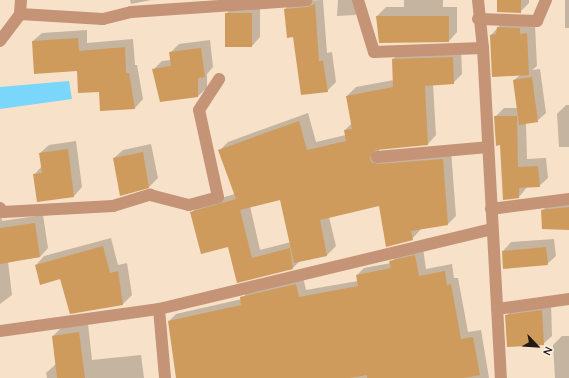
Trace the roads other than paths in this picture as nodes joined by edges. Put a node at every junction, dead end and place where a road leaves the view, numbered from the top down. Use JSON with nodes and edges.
{"nodes":[{"id":1,"x":22,"y":0,"type":"edge"},
{"id":2,"x":307,"y":0,"type":"edge"},
{"id":3,"x":358,"y":0,"type":"edge"},
{"id":4,"x":478,"y":0,"type":"edge"},
{"id":5,"x":546,"y":0,"type":"edge"},
{"id":6,"x":20,"y":14,"type":"junction"},
{"id":7,"x":478,"y":19,"type":"junction"},
{"id":8,"x":0,"y":41,"type":"edge"},
{"id":9,"x":483,"y":48,"type":"junction"},
{"id":10,"x":219,"y":79,"type":"dead end"},
{"id":11,"x":488,"y":147,"type":"junction"},
{"id":12,"x":377,"y":157,"type":"dead end"},
{"id":13,"x":569,"y":199,"type":"edge"},
{"id":14,"x":0,"y":208,"type":"edge"},
{"id":15,"x":491,"y":209,"type":"junction"},
{"id":16,"x":492,"y":229,"type":"junction"},
{"id":17,"x":569,"y":299,"type":"edge"},
{"id":18,"x":159,"y":309,"type":"junction"},
{"id":19,"x":497,"y":309,"type":"junction"},
{"id":20,"x":0,"y":331,"type":"edge"},
{"id":21,"x":165,"y":378,"type":"edge"},
{"id":22,"x":501,"y":378,"type":"edge"}],
"edges":[{"from":1,"to":6,"type":"street"},
{"from":2,"to":6,"type":"street"},
{"from":3,"to":9,"type":"street"},
{"from":4,"to":7,"type":"street"},
{"from":5,"to":7,"type":"street"},
{"from":6,"to":8,"type":"street"},
{"from":7,"to":9,"type":"street"},
{"from":9,"to":11,"type":"street"},
{"from":10,"to":14,"type":"street"},
{"from":11,"to":12,"type":"street"},
{"from":11,"to":15,"type":"street"},
{"from":13,"to":15,"type":"street"},
{"from":15,"to":16,"type":"street"},
{"from":16,"to":18,"type":"street"},
{"from":16,"to":19,"type":"street"},
{"from":17,"to":19,"type":"street"},
{"from":18,"to":20,"type":"street"},
{"from":18,"to":21,"type":"street"},
{"from":19,"to":22,"type":"street"}]}
